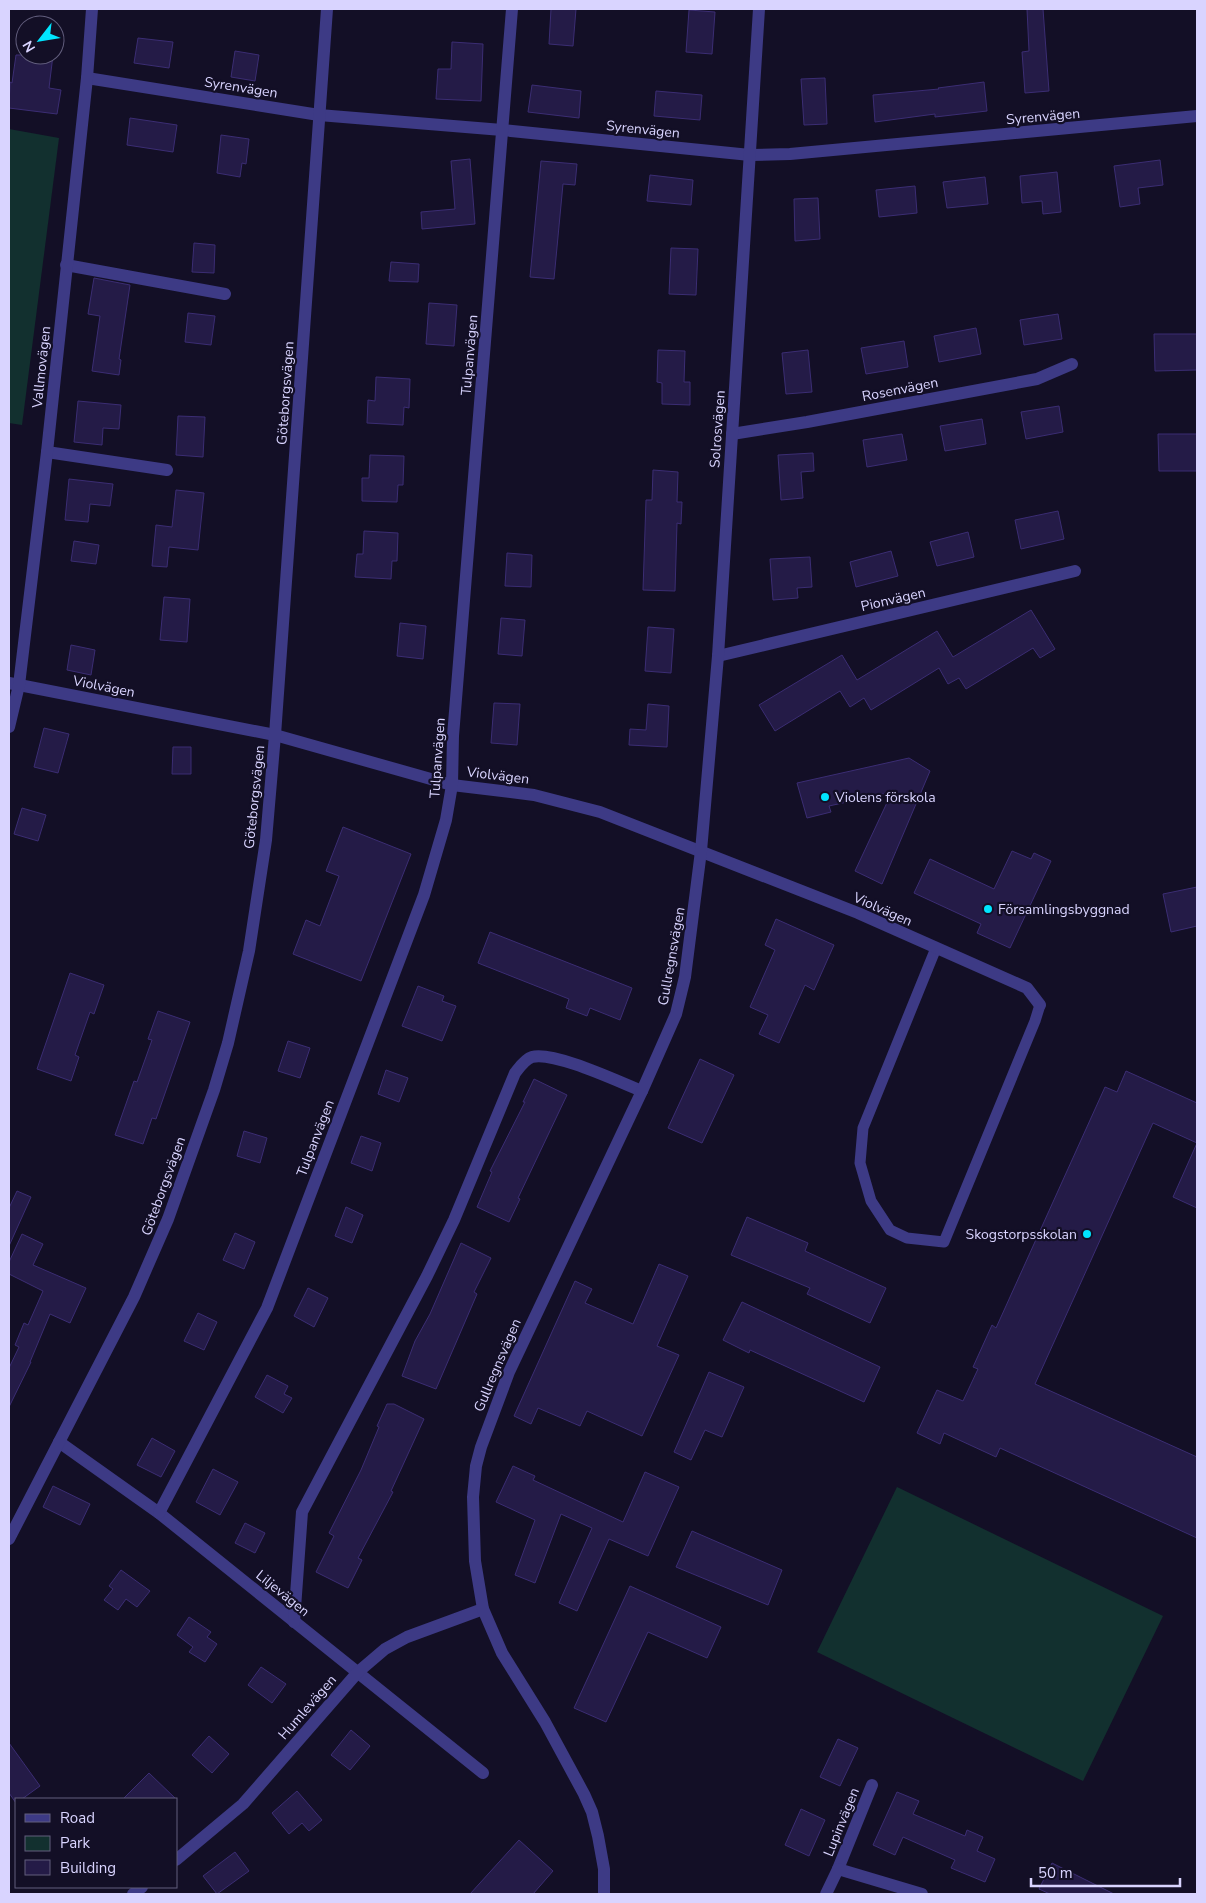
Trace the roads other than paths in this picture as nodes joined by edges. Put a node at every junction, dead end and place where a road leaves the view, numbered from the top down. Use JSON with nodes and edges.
{"nodes":[{"id":1,"x":92,"y":9,"type":"edge"},
{"id":2,"x":327,"y":9,"type":"edge"},
{"id":3,"x":512,"y":9,"type":"edge"},
{"id":4,"x":759,"y":9,"type":"edge"},
{"id":5,"x":87,"y":78,"type":"junction"},
{"id":6,"x":320,"y":115,"type":"junction"},
{"id":7,"x":1197,"y":116,"type":"edge"},
{"id":8,"x":502,"y":130,"type":"junction"},
{"id":9,"x":750,"y":155,"type":"junction"},
{"id":10,"x":66,"y":265,"type":"junction"},
{"id":11,"x":225,"y":294,"type":"dead end"},
{"id":12,"x":1072,"y":364,"type":"dead end"},
{"id":13,"x":732,"y":434,"type":"junction"},
{"id":14,"x":48,"y":452,"type":"junction"},
{"id":15,"x":167,"y":470,"type":"dead end"},
{"id":16,"x":1075,"y":571,"type":"dead end"},
{"id":17,"x":718,"y":656,"type":"junction"},
{"id":18,"x":14,"y":684,"type":"edge"},
{"id":19,"x":9,"y":727,"type":"edge"},
{"id":20,"x":275,"y":735,"type":"junction"},
{"id":21,"x":452,"y":785,"type":"junction"},
{"id":22,"x":701,"y":851,"type":"junction"},
{"id":23,"x":936,"y":948,"type":"junction"},
{"id":24,"x":1040,"y":1005,"type":"joint"},
{"id":25,"x":642,"y":1091,"type":"junction"},
{"id":26,"x":59,"y":1442,"type":"junction"},
{"id":27,"x":158,"y":1513,"type":"junction"},
{"id":28,"x":9,"y":1539,"type":"edge"},
{"id":29,"x":483,"y":1609,"type":"junction"},
{"id":30,"x":294,"y":1622,"type":"junction"},
{"id":31,"x":358,"y":1672,"type":"junction"},
{"id":32,"x":483,"y":1773,"type":"dead end"},
{"id":33,"x":872,"y":1785,"type":"dead end"},
{"id":34,"x":178,"y":1858,"type":"edge"},
{"id":35,"x":838,"y":1869,"type":"junction"},
{"id":36,"x":604,"y":1894,"type":"edge"},
{"id":37,"x":826,"y":1894,"type":"edge"},
{"id":38,"x":922,"y":1894,"type":"edge"}],
"edges":[{"from":1,"to":5,"type":"street","name":"Vallmovägen"},
{"from":2,"to":6,"type":"street","name":"Göteborgsvägen"},
{"from":3,"to":8,"type":"street","name":"Tulpanvägen"},
{"from":4,"to":9,"type":"street","name":"Solrosvägen"},
{"from":5,"to":6,"type":"street","name":"Syrenvägen"},
{"from":5,"to":10,"type":"street","name":"Vallmovägen"},
{"from":6,"to":8,"type":"street","name":"Syrenvägen"},
{"from":6,"to":20,"type":"street","name":"Göteborgsvägen"},
{"from":7,"to":9,"type":"street","name":"Syrenvägen"},
{"from":8,"to":9,"type":"street","name":"Syrenvägen"},
{"from":8,"to":21,"type":"street","name":"Tulpanvägen"},
{"from":9,"to":13,"type":"street","name":"Solrosvägen"},
{"from":10,"to":11,"type":"street"},
{"from":10,"to":14,"type":"street","name":"Vallmovägen"},
{"from":12,"to":13,"type":"street","name":"Rosenvägen"},
{"from":13,"to":17,"type":"street","name":"Solrosvägen"},
{"from":14,"to":15,"type":"street"},
{"from":14,"to":18,"type":"street","name":"Vallmovägen"},
{"from":16,"to":17,"type":"street","name":"Pionvägen"},
{"from":17,"to":22,"type":"street","name":"Solrosvägen"},
{"from":18,"to":19,"type":"street","name":"Vallmovägen"},
{"from":18,"to":20,"type":"street","name":"Violvägen"},
{"from":20,"to":21,"type":"street","name":"Violvägen"},
{"from":20,"to":26,"type":"street","name":"Göteborgsvägen"},
{"from":21,"to":22,"type":"street","name":"Violvägen"},
{"from":21,"to":27,"type":"street","name":"Tulpanvägen"},
{"from":22,"to":23,"type":"street","name":"Violvägen"},
{"from":22,"to":25,"type":"street","name":"Gullregnsvägen"},
{"from":23,"to":24,"type":"street","name":"Violvägen"},
{"from":23,"to":24,"type":"lane","name":"Violvägen"},
{"from":25,"to":29,"type":"street","name":"Gullregnsvägen"},
{"from":25,"to":30,"type":"street"},
{"from":26,"to":27,"type":"street","name":"Liljevägen"},
{"from":26,"to":28,"type":"street","name":"Göteborgsvägen"},
{"from":27,"to":30,"type":"street","name":"Liljevägen"},
{"from":29,"to":31,"type":"street","name":"Humlevägen"},
{"from":29,"to":36,"type":"street","name":"Gullregnsvägen"},
{"from":30,"to":31,"type":"street","name":"Liljevägen"},
{"from":31,"to":32,"type":"street","name":"Liljevägen"},
{"from":31,"to":34,"type":"street","name":"Humlevägen"},
{"from":33,"to":35,"type":"street","name":"Lupinvägen"},
{"from":35,"to":37,"type":"street","name":"Lupinvägen"},
{"from":35,"to":38,"type":"street","name":"Lupinvägen"}]}
